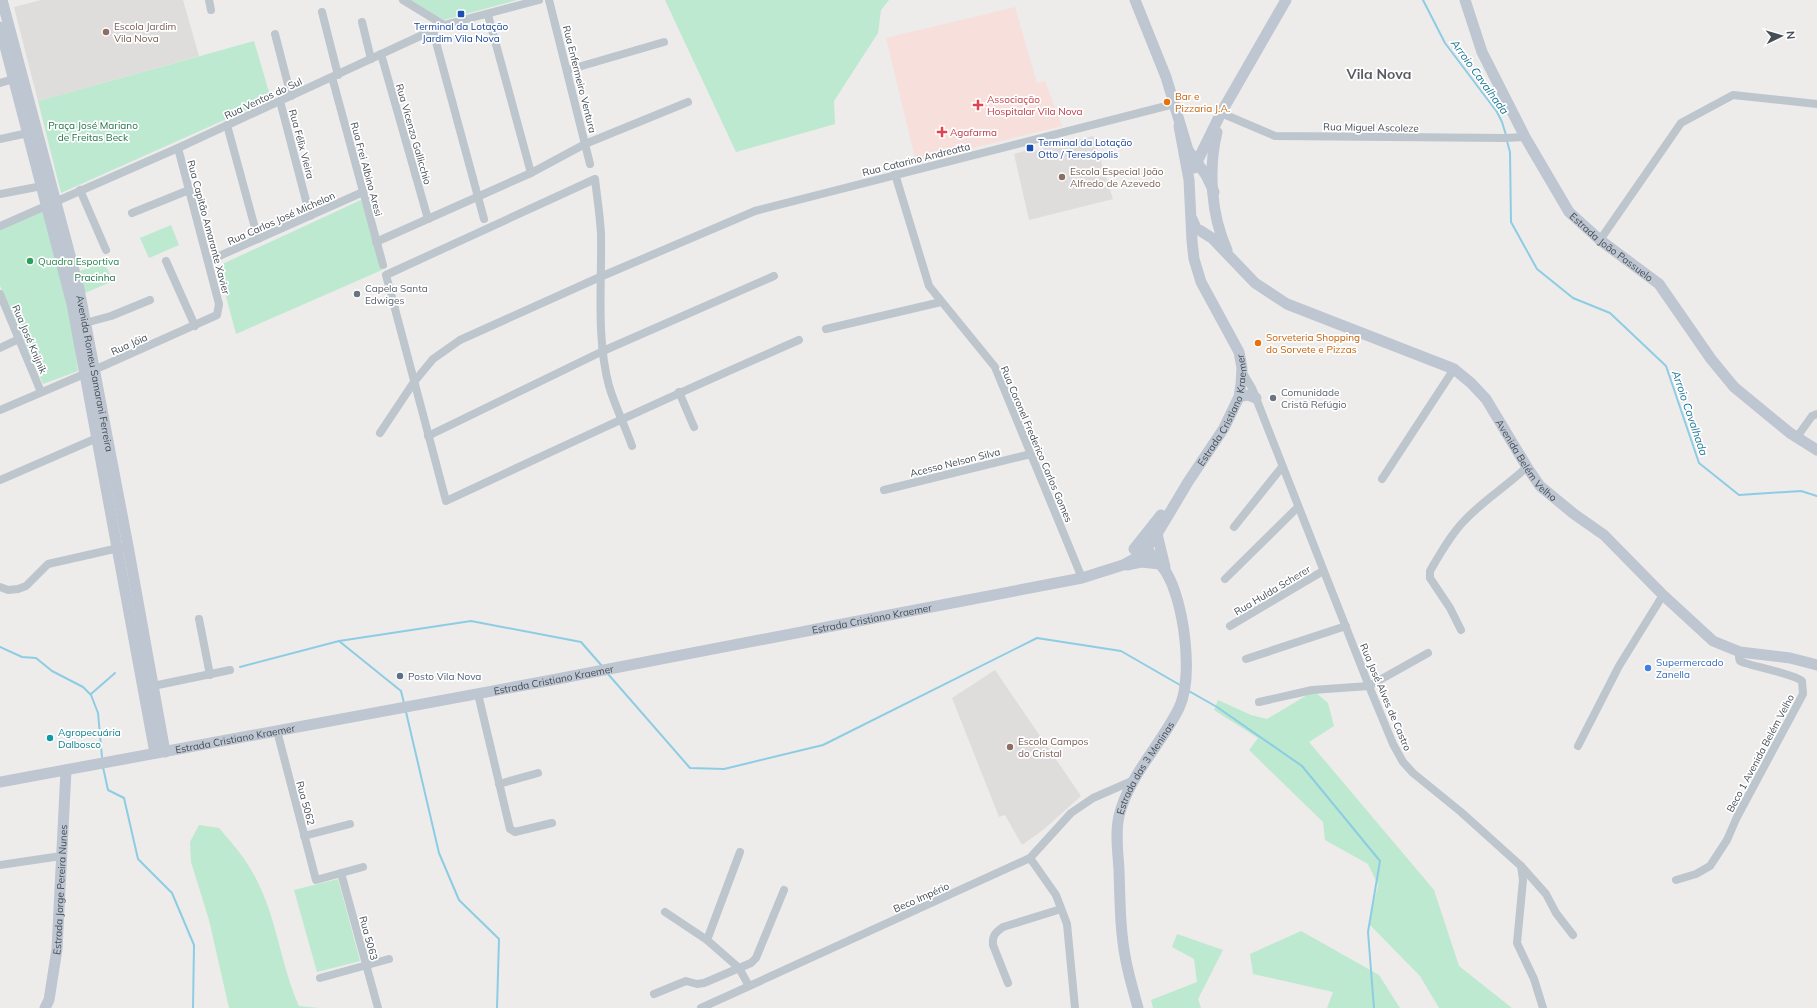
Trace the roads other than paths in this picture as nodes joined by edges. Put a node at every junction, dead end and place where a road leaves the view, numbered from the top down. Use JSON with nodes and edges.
{"nodes":[{"id":1,"x":2,"y":0,"type":"edge"},
{"id":2,"x":209,"y":0,"type":"edge"},
{"id":3,"x":403,"y":0,"type":"edge"},
{"id":4,"x":539,"y":0,"type":"edge"},
{"id":5,"x":549,"y":0,"type":"edge"},
{"id":6,"x":1135,"y":0,"type":"edge"},
{"id":7,"x":1286,"y":0,"type":"edge"},
{"id":8,"x":1465,"y":0,"type":"edge"},
{"id":9,"x":211,"y":10,"type":"dead end"},
{"id":10,"x":322,"y":12,"type":"dead end"},
{"id":11,"x":488,"y":15,"type":"junction"},
{"id":12,"x":362,"y":22,"type":"dead end"},
{"id":13,"x":444,"y":25,"type":"junction"},
{"id":14,"x":0,"y":27,"type":"edge"},
{"id":15,"x":433,"y":31,"type":"junction"},
{"id":16,"x":275,"y":34,"type":"dead end"},
{"id":17,"x":664,"y":42,"type":"dead end"},
{"id":18,"x":381,"y":54,"type":"junction"},
{"id":19,"x":13,"y":59,"type":"junction"},
{"id":20,"x":371,"y":59,"type":"junction"},
{"id":21,"x":568,"y":70,"type":"junction"},
{"id":22,"x":335,"y":76,"type":"junction"},
{"id":23,"x":14,"y":79,"type":"junction"},
{"id":24,"x":0,"y":83,"type":"edge"},
{"id":25,"x":291,"y":96,"type":"junction"},
{"id":26,"x":280,"y":101,"type":"junction"},
{"id":27,"x":688,"y":102,"type":"dead end"},
{"id":28,"x":1174,"y":104,"type":"junction"},
{"id":29,"x":1817,"y":104,"type":"edge"},
{"id":30,"x":1221,"y":113,"type":"junction"},
{"id":31,"x":227,"y":125,"type":"junction"},
{"id":32,"x":1180,"y":126,"type":"junction"},
{"id":33,"x":28,"y":133,"type":"junction"},
{"id":34,"x":1525,"y":137,"type":"junction"},
{"id":35,"x":0,"y":139,"type":"edge"},
{"id":36,"x":585,"y":144,"type":"junction"},
{"id":37,"x":35,"y":145,"type":"junction"},
{"id":38,"x":178,"y":148,"type":"junction"},
{"id":39,"x":590,"y":164,"type":"dead end"},
{"id":40,"x":1196,"y":164,"type":"junction"},
{"id":41,"x":531,"y":173,"type":"junction"},
{"id":42,"x":895,"y":174,"type":"junction"},
{"id":43,"x":1189,"y":180,"type":"junction"},
{"id":44,"x":42,"y":186,"type":"junction"},
{"id":45,"x":80,"y":190,"type":"junction"},
{"id":46,"x":189,"y":190,"type":"junction"},
{"id":47,"x":363,"y":192,"type":"junction"},
{"id":48,"x":1214,"y":192,"type":"junction"},
{"id":49,"x":0,"y":194,"type":"edge"},
{"id":50,"x":478,"y":197,"type":"junction"},
{"id":51,"x":51,"y":203,"type":"junction"},
{"id":52,"x":132,"y":213,"type":"dead end"},
{"id":53,"x":1217,"y":215,"type":"junction"},
{"id":54,"x":310,"y":216,"type":"junction"},
{"id":55,"x":1192,"y":217,"type":"junction"},
{"id":56,"x":428,"y":219,"type":"junction"},
{"id":57,"x":484,"y":219,"type":"dead end"},
{"id":58,"x":0,"y":226,"type":"edge"},
{"id":59,"x":1206,"y":234,"type":"junction"},
{"id":60,"x":258,"y":239,"type":"junction"},
{"id":61,"x":1600,"y":240,"type":"junction"},
{"id":62,"x":376,"y":242,"type":"junction"},
{"id":63,"x":1192,"y":248,"type":"junction"},
{"id":64,"x":106,"y":250,"type":"dead end"},
{"id":65,"x":1231,"y":258,"type":"junction"},
{"id":66,"x":166,"y":260,"type":"dead end"},
{"id":67,"x":208,"y":261,"type":"junction"},
{"id":68,"x":382,"y":265,"type":"dead end"},
{"id":69,"x":774,"y":276,"type":"dead end"},
{"id":70,"x":600,"y":277,"type":"junction"},
{"id":71,"x":0,"y":294,"type":"edge"},
{"id":72,"x":150,"y":300,"type":"dead end"},
{"id":73,"x":942,"y":302,"type":"junction"},
{"id":74,"x":219,"y":312,"type":"joint"},
{"id":75,"x":85,"y":323,"type":"junction"},
{"id":76,"x":195,"y":326,"type":"junction"},
{"id":77,"x":826,"y":329,"type":"dead end"},
{"id":78,"x":19,"y":339,"type":"junction"},
{"id":79,"x":799,"y":340,"type":"dead end"},
{"id":80,"x":0,"y":348,"type":"edge"},
{"id":81,"x":603,"y":352,"type":"junction"},
{"id":82,"x":1454,"y":369,"type":"junction"},
{"id":83,"x":89,"y":372,"type":"junction"},
{"id":84,"x":1242,"y":379,"type":"junction"},
{"id":85,"x":414,"y":382,"type":"junction"},
{"id":86,"x":41,"y":392,"type":"junction"},
{"id":87,"x":679,"y":392,"type":"junction"},
{"id":88,"x":1239,"y":397,"type":"junction"},
{"id":89,"x":1256,"y":398,"type":"junction"},
{"id":90,"x":0,"y":410,"type":"edge"},
{"id":91,"x":1817,"y":414,"type":"edge"},
{"id":92,"x":622,"y":419,"type":"junction"},
{"id":93,"x":694,"y":427,"type":"dead end"},
{"id":94,"x":380,"y":433,"type":"dead end"},
{"id":95,"x":428,"y":436,"type":"junction"},
{"id":96,"x":1797,"y":437,"type":"junction"},
{"id":97,"x":97,"y":438,"type":"junction"},
{"id":98,"x":632,"y":446,"type":"dead end"},
{"id":99,"x":1817,"y":450,"type":"edge"},
{"id":100,"x":1031,"y":454,"type":"junction"},
{"id":101,"x":1282,"y":467,"type":"junction"},
{"id":102,"x":1527,"y":467,"type":"junction"},
{"id":103,"x":1382,"y":479,"type":"dead end"},
{"id":104,"x":0,"y":480,"type":"edge"},
{"id":105,"x":1188,"y":482,"type":"junction"},
{"id":106,"x":884,"y":490,"type":"dead end"},
{"id":107,"x":1298,"y":506,"type":"junction"},
{"id":108,"x":1234,"y":527,"type":"dead end"},
{"id":109,"x":1157,"y":534,"type":"junction"},
{"id":110,"x":128,"y":546,"type":"junction"},
{"id":111,"x":1143,"y":546,"type":"junction"},
{"id":112,"x":117,"y":548,"type":"junction"},
{"id":113,"x":1160,"y":564,"type":"junction"},
{"id":114,"x":1123,"y":565,"type":"junction"},
{"id":115,"x":1106,"y":569,"type":"junction"},
{"id":116,"x":1323,"y":571,"type":"junction"},
{"id":117,"x":1166,"y":574,"type":"junction"},
{"id":118,"x":1082,"y":578,"type":"junction"},
{"id":119,"x":1225,"y":579,"type":"dead end"},
{"id":120,"x":0,"y":587,"type":"edge"},
{"id":121,"x":1663,"y":595,"type":"junction"},
{"id":122,"x":199,"y":619,"type":"dead end"},
{"id":123,"x":1230,"y":626,"type":"dead end"},
{"id":124,"x":1346,"y":626,"type":"junction"},
{"id":125,"x":1461,"y":630,"type":"dead end"},
{"id":126,"x":1740,"y":652,"type":"junction"},
{"id":127,"x":1428,"y":653,"type":"dead end"},
{"id":128,"x":1246,"y":659,"type":"dead end"},
{"id":129,"x":1817,"y":665,"type":"edge"},
{"id":130,"x":230,"y":670,"type":"dead end"},
{"id":131,"x":210,"y":675,"type":"junction"},
{"id":132,"x":153,"y":686,"type":"junction"},
{"id":133,"x":1369,"y":686,"type":"junction"},
{"id":134,"x":478,"y":694,"type":"junction"},
{"id":135,"x":1259,"y":702,"type":"dead end"},
{"id":136,"x":276,"y":731,"type":"junction"},
{"id":137,"x":1578,"y":746,"type":"dead end"},
{"id":138,"x":160,"y":752,"type":"junction"},
{"id":139,"x":66,"y":770,"type":"junction"},
{"id":140,"x":538,"y":773,"type":"dead end"},
{"id":141,"x":1132,"y":781,"type":"junction"},
{"id":142,"x":0,"y":782,"type":"edge"},
{"id":143,"x":498,"y":784,"type":"junction"},
{"id":144,"x":552,"y":823,"type":"dead end"},
{"id":145,"x":350,"y":824,"type":"dead end"},
{"id":146,"x":304,"y":836,"type":"junction"},
{"id":147,"x":740,"y":852,"type":"dead end"},
{"id":148,"x":62,"y":856,"type":"junction"},
{"id":149,"x":1030,"y":858,"type":"junction"},
{"id":150,"x":0,"y":864,"type":"edge"},
{"id":151,"x":1521,"y":866,"type":"junction"},
{"id":152,"x":363,"y":867,"type":"dead end"},
{"id":153,"x":342,"y":873,"type":"junction"},
{"id":154,"x":1676,"y":880,"type":"dead end"},
{"id":155,"x":784,"y":890,"type":"dead end"},
{"id":156,"x":1061,"y":909,"type":"junction"},
{"id":157,"x":665,"y":912,"type":"dead end"},
{"id":158,"x":1573,"y":935,"type":"dead end"},
{"id":159,"x":707,"y":940,"type":"junction"},
{"id":160,"x":389,"y":959,"type":"dead end"},
{"id":161,"x":366,"y":965,"type":"junction"},
{"id":162,"x":739,"y":968,"type":"junction"},
{"id":163,"x":320,"y":978,"type":"dead end"},
{"id":164,"x":1008,"y":983,"type":"dead end"},
{"id":165,"x":749,"y":986,"type":"junction"},
{"id":166,"x":654,"y":994,"type":"dead end"},
{"id":167,"x":45,"y":1008,"type":"edge"},
{"id":168,"x":378,"y":1008,"type":"edge"},
{"id":169,"x":701,"y":1008,"type":"edge"},
{"id":170,"x":1075,"y":1008,"type":"edge"},
{"id":171,"x":1138,"y":1008,"type":"edge"},
{"id":172,"x":1543,"y":1008,"type":"edge"}],
"edges":[{"from":1,"to":19,"type":"main road","name":"Avenida Romeu Samarani Ferreira"},
{"from":2,"to":9,"type":"street"},
{"from":3,"to":13,"type":"street"},
{"from":4,"to":11,"type":"street","name":"Rua Ventos do Sul"},
{"from":5,"to":21,"type":"street","name":"Rua Enfermeiro Ventura"},
{"from":6,"to":28,"type":"main road"},
{"from":7,"to":30,"type":"main road"},
{"from":8,"to":34,"type":"main road","name":"Estrada João Passuelo"},
{"from":10,"to":22,"type":"street","name":"Rua Frei Albino Aresi"},
{"from":11,"to":13,"type":"street","name":"Rua Ventos do Sul"},
{"from":11,"to":41,"type":"street"},
{"from":12,"to":20,"type":"street"},
{"from":13,"to":15,"type":"street","name":"Rua Ventos do Sul"},
{"from":14,"to":19,"type":"main road","name":"Avenida Romeu Samarani Ferreira"},
{"from":15,"to":18,"type":"street","name":"Rua Ventos do Sul"},
{"from":15,"to":50,"type":"street"},
{"from":16,"to":25,"type":"street"},
{"from":17,"to":21,"type":"street"},
{"from":18,"to":20,"type":"street","name":"Rua Ventos do Sul"},
{"from":18,"to":56,"type":"street","name":"Rua Vicenzo Gallicchio"},
{"from":19,"to":23,"type":"main road","name":"Avenida Romeu Samarani Ferreira"},
{"from":19,"to":37,"type":"main road","name":"Avenida Romeu Samarani Ferreira"},
{"from":20,"to":22,"type":"street","name":"Rua Ventos do Sul"},
{"from":21,"to":36,"type":"street","name":"Rua Enfermeiro Ventura"},
{"from":22,"to":25,"type":"street","name":"Rua Ventos do Sul"},
{"from":22,"to":47,"type":"street","name":"Rua Frei Albino Aresi"},
{"from":23,"to":24,"type":"street"},
{"from":23,"to":33,"type":"main road","name":"Avenida Romeu Samarani Ferreira"},
{"from":25,"to":26,"type":"street","name":"Rua Ventos do Sul"},
{"from":26,"to":31,"type":"street","name":"Rua Ventos do Sul"},
{"from":26,"to":54,"type":"street","name":"Rua Félix Vieira"},
{"from":27,"to":36,"type":"street"},
{"from":28,"to":32,"type":"main road"},
{"from":28,"to":42,"type":"street","name":"Rua Catarino Andreatta"},
{"from":29,"to":61,"type":"street"},
{"from":30,"to":34,"type":"street","name":"Rua Miguel Ascoleze"},
{"from":30,"to":40,"type":"main road"},
{"from":30,"to":48,"type":"main road"},
{"from":31,"to":38,"type":"street","name":"Rua Ventos do Sul"},
{"from":31,"to":60,"type":"street"},
{"from":32,"to":40,"type":"main road"},
{"from":32,"to":43,"type":"main road","name":"Estrada Cristiano Kraemer"},
{"from":33,"to":35,"type":"street"},
{"from":33,"to":37,"type":"main road","name":"Avenida Romeu Samarani Ferreira"},
{"from":34,"to":61,"type":"main road","name":"Estrada João Passuelo"},
{"from":36,"to":39,"type":"street","name":"Rua Enfermeiro Ventura"},
{"from":36,"to":41,"type":"street"},
{"from":37,"to":44,"type":"main road","name":"Avenida Romeu Samarani Ferreira"},
{"from":37,"to":51,"type":"main road","name":"Avenida Romeu Samarani Ferreira"},
{"from":38,"to":45,"type":"street","name":"Rua Ventos do Sul"},
{"from":38,"to":46,"type":"street","name":"Rua Capitão Amarante Xavier"},
{"from":40,"to":43,"type":"main road"},
{"from":40,"to":48,"type":"main road"},
{"from":41,"to":50,"type":"street"},
{"from":42,"to":70,"type":"street","name":"Rua Catarino Andreatta"},
{"from":42,"to":73,"type":"street","name":"Rua Coronel Frederico Carlos Gomes"},
{"from":43,"to":55,"type":"main road","name":"Estrada Cristiano Kraemer"},
{"from":44,"to":49,"type":"street"},
{"from":44,"to":51,"type":"main road","name":"Avenida Romeu Samarani Ferreira"},
{"from":45,"to":51,"type":"street","name":"Rua Ventos do Sul"},
{"from":45,"to":64,"type":"street"},
{"from":46,"to":52,"type":"street"},
{"from":46,"to":67,"type":"street","name":"Rua Capitão Amarante Xavier"},
{"from":47,"to":54,"type":"street","name":"Rua Carlos José Michelon"},
{"from":47,"to":62,"type":"street","name":"Rua Frei Albino Aresi"},
{"from":48,"to":53,"type":"main road","name":"Avenida Belém Velho"},
{"from":50,"to":56,"type":"street"},
{"from":50,"to":57,"type":"street"},
{"from":51,"to":58,"type":"street","name":"Rua Ventos do Sul"},
{"from":51,"to":75,"type":"main road","name":"Avenida Romeu Samarani Ferreira"},
{"from":51,"to":83,"type":"main road","name":"Avenida Romeu Samarani Ferreira"},
{"from":53,"to":59,"type":"main road"},
{"from":53,"to":65,"type":"main road","name":"Avenida Belém Velho"},
{"from":54,"to":60,"type":"street","name":"Rua Carlos José Michelon"},
{"from":55,"to":59,"type":"main road","name":"Avenida Belém Velho"},
{"from":55,"to":63,"type":"main road","name":"Estrada Cristiano Kraemer"},
{"from":56,"to":62,"type":"street"},
{"from":59,"to":63,"type":"main road"},
{"from":59,"to":65,"type":"main road","name":"Avenida Belém Velho"},
{"from":60,"to":67,"type":"street","name":"Rua Carlos José Michelon"},
{"from":61,"to":96,"type":"main road","name":"Estrada João Passuelo"},
{"from":62,"to":68,"type":"street","name":"Rua Frei Albino Aresi"},
{"from":63,"to":84,"type":"main road","name":"Estrada Cristiano Kraemer"},
{"from":65,"to":82,"type":"main road","name":"Avenida Belém Velho"},
{"from":66,"to":76,"type":"street"},
{"from":67,"to":74,"type":"street","name":"Rua Capitão Amarante Xavier"},
{"from":69,"to":81,"type":"street"},
{"from":70,"to":81,"type":"street"},
{"from":70,"to":85,"type":"street","name":"Rua Catarino Andreatta"},
{"from":70,"to":85,"type":"street"},
{"from":71,"to":78,"type":"street","name":"Rua José Knijnik"},
{"from":72,"to":75,"type":"street"},
{"from":73,"to":77,"type":"street"},
{"from":73,"to":100,"type":"street","name":"Rua Coronel Frederico Carlos Gomes"},
{"from":74,"to":76,"type":"street","name":"Rua Jóia"},
{"from":75,"to":83,"type":"main road","name":"Avenida Romeu Samarani Ferreira"},
{"from":76,"to":83,"type":"street","name":"Rua Jóia"},
{"from":78,"to":80,"type":"street"},
{"from":78,"to":86,"type":"street","name":"Rua José Knijnik"},
{"from":79,"to":87,"type":"street"},
{"from":81,"to":92,"type":"street"},
{"from":81,"to":95,"type":"street"},
{"from":82,"to":102,"type":"main road","name":"Avenida Belém Velho"},
{"from":82,"to":103,"type":"street"},
{"from":83,"to":86,"type":"street","name":"Rua Jóia"},
{"from":83,"to":97,"type":"main road","name":"Avenida Romeu Samarani Ferreira"},
{"from":83,"to":110,"type":"main road","name":"Avenida Romeu Samarani Ferreira"},
{"from":84,"to":88,"type":"main road","name":"Estrada Cristiano Kraemer"},
{"from":84,"to":89,"type":"street","name":"Rua José Alves de Castro"},
{"from":85,"to":94,"type":"street","name":"Rua Catarino Andreatta"},
{"from":85,"to":95,"type":"street"},
{"from":86,"to":90,"type":"street","name":"Rua Jóia"},
{"from":87,"to":92,"type":"street"},
{"from":87,"to":93,"type":"street"},
{"from":88,"to":89,"type":"main road"},
{"from":88,"to":105,"type":"main road","name":"Estrada Cristiano Kraemer"},
{"from":89,"to":101,"type":"street","name":"Rua José Alves de Castro"},
{"from":91,"to":96,"type":"street"},
{"from":92,"to":95,"type":"street"},
{"from":92,"to":98,"type":"street"},
{"from":96,"to":99,"type":"main road","name":"Estrada João Passuelo"},
{"from":97,"to":104,"type":"street"},
{"from":97,"to":112,"type":"main road","name":"Avenida Romeu Samarani Ferreira"},
{"from":100,"to":106,"type":"street","name":"Acesso Nelson Silva"},
{"from":100,"to":118,"type":"street","name":"Rua Coronel Frederico Carlos Gomes"},
{"from":101,"to":107,"type":"street","name":"Rua José Alves de Castro"},
{"from":101,"to":108,"type":"street"},
{"from":102,"to":121,"type":"main road","name":"Avenida Belém Velho"},
{"from":102,"to":125,"type":"street"},
{"from":105,"to":109,"type":"main road","name":"Estrada Cristiano Kraemer"},
{"from":105,"to":111,"type":"main road","name":"Estrada Cristiano Kraemer"},
{"from":107,"to":116,"type":"street","name":"Rua José Alves de Castro"},
{"from":107,"to":119,"type":"street"},
{"from":109,"to":111,"type":"main road","name":"Estrada Cristiano Kraemer"},
{"from":109,"to":117,"type":"main road"},
{"from":110,"to":112,"type":"street"},
{"from":110,"to":132,"type":"main road","name":"Avenida Romeu Samarani Ferreira"},
{"from":111,"to":113,"type":"main road","name":"Estrada das 3 Meninas"},
{"from":111,"to":114,"type":"main road","name":"Estrada Cristiano Kraemer"},
{"from":111,"to":115,"type":"main road","name":"Estrada Cristiano Kraemer"},
{"from":112,"to":120,"type":"street"},
{"from":112,"to":138,"type":"main road","name":"Avenida Romeu Samarani Ferreira"},
{"from":113,"to":114,"type":"main road"},
{"from":113,"to":117,"type":"main road","name":"Estrada das 3 Meninas"},
{"from":114,"to":115,"type":"main road","name":"Estrada Cristiano Kraemer"},
{"from":115,"to":118,"type":"main road","name":"Estrada Cristiano Kraemer"},
{"from":116,"to":123,"type":"street","name":"Rua Hulda Scherer"},
{"from":116,"to":124,"type":"street","name":"Rua José Alves de Castro"},
{"from":117,"to":141,"type":"main road","name":"Estrada das 3 Meninas"},
{"from":118,"to":134,"type":"main road","name":"Estrada Cristiano Kraemer"},
{"from":121,"to":126,"type":"main road","name":"Avenida Belém Velho"},
{"from":121,"to":137,"type":"street"},
{"from":122,"to":131,"type":"street"},
{"from":124,"to":128,"type":"street"},
{"from":124,"to":133,"type":"street","name":"Rua José Alves de Castro"},
{"from":126,"to":129,"type":"main road","name":"Avenida Belém Velho"},
{"from":126,"to":154,"type":"street","name":"Beco 1 Avenida Belém Velho"},
{"from":127,"to":133,"type":"street"},
{"from":130,"to":131,"type":"street"},
{"from":131,"to":132,"type":"street"},
{"from":132,"to":138,"type":"main road","name":"Avenida Romeu Samarani Ferreira"},
{"from":133,"to":135,"type":"street"},
{"from":133,"to":151,"type":"street","name":"Rua José Alves de Castro"},
{"from":134,"to":136,"type":"main road","name":"Estrada Cristiano Kraemer"},
{"from":134,"to":143,"type":"street"},
{"from":136,"to":138,"type":"main road","name":"Estrada Cristiano Kraemer"},
{"from":136,"to":146,"type":"street","name":"Rua 5062"},
{"from":138,"to":139,"type":"main road","name":"Estrada Cristiano Kraemer"},
{"from":139,"to":142,"type":"main road","name":"Estrada Cristiano Kraemer"},
{"from":139,"to":148,"type":"main road","name":"Estrada Jorge Pereira Nunes"},
{"from":140,"to":143,"type":"street"},
{"from":141,"to":149,"type":"street","name":"Beco Império"},
{"from":141,"to":171,"type":"main road","name":"Estrada das 3 Meninas"},
{"from":143,"to":144,"type":"street"},
{"from":145,"to":146,"type":"street"},
{"from":146,"to":153,"type":"street","name":"Rua 5062"},
{"from":147,"to":159,"type":"street"},
{"from":148,"to":150,"type":"street"},
{"from":148,"to":167,"type":"main road","name":"Estrada Jorge Pereira Nunes"},
{"from":149,"to":156,"type":"street"},
{"from":149,"to":165,"type":"street","name":"Beco Império"},
{"from":151,"to":158,"type":"street","name":"Rua José Alves de Castro"},
{"from":151,"to":172,"type":"street"},
{"from":152,"to":153,"type":"street"},
{"from":153,"to":161,"type":"street","name":"Rua 5063"},
{"from":155,"to":162,"type":"street"},
{"from":156,"to":164,"type":"street"},
{"from":156,"to":170,"type":"street"},
{"from":157,"to":159,"type":"street"},
{"from":159,"to":162,"type":"street"},
{"from":160,"to":161,"type":"street"},
{"from":161,"to":163,"type":"street"},
{"from":161,"to":168,"type":"street","name":"Rua 5063"},
{"from":162,"to":165,"type":"street"},
{"from":162,"to":166,"type":"street"},
{"from":165,"to":169,"type":"street","name":"Beco Império"}]}
